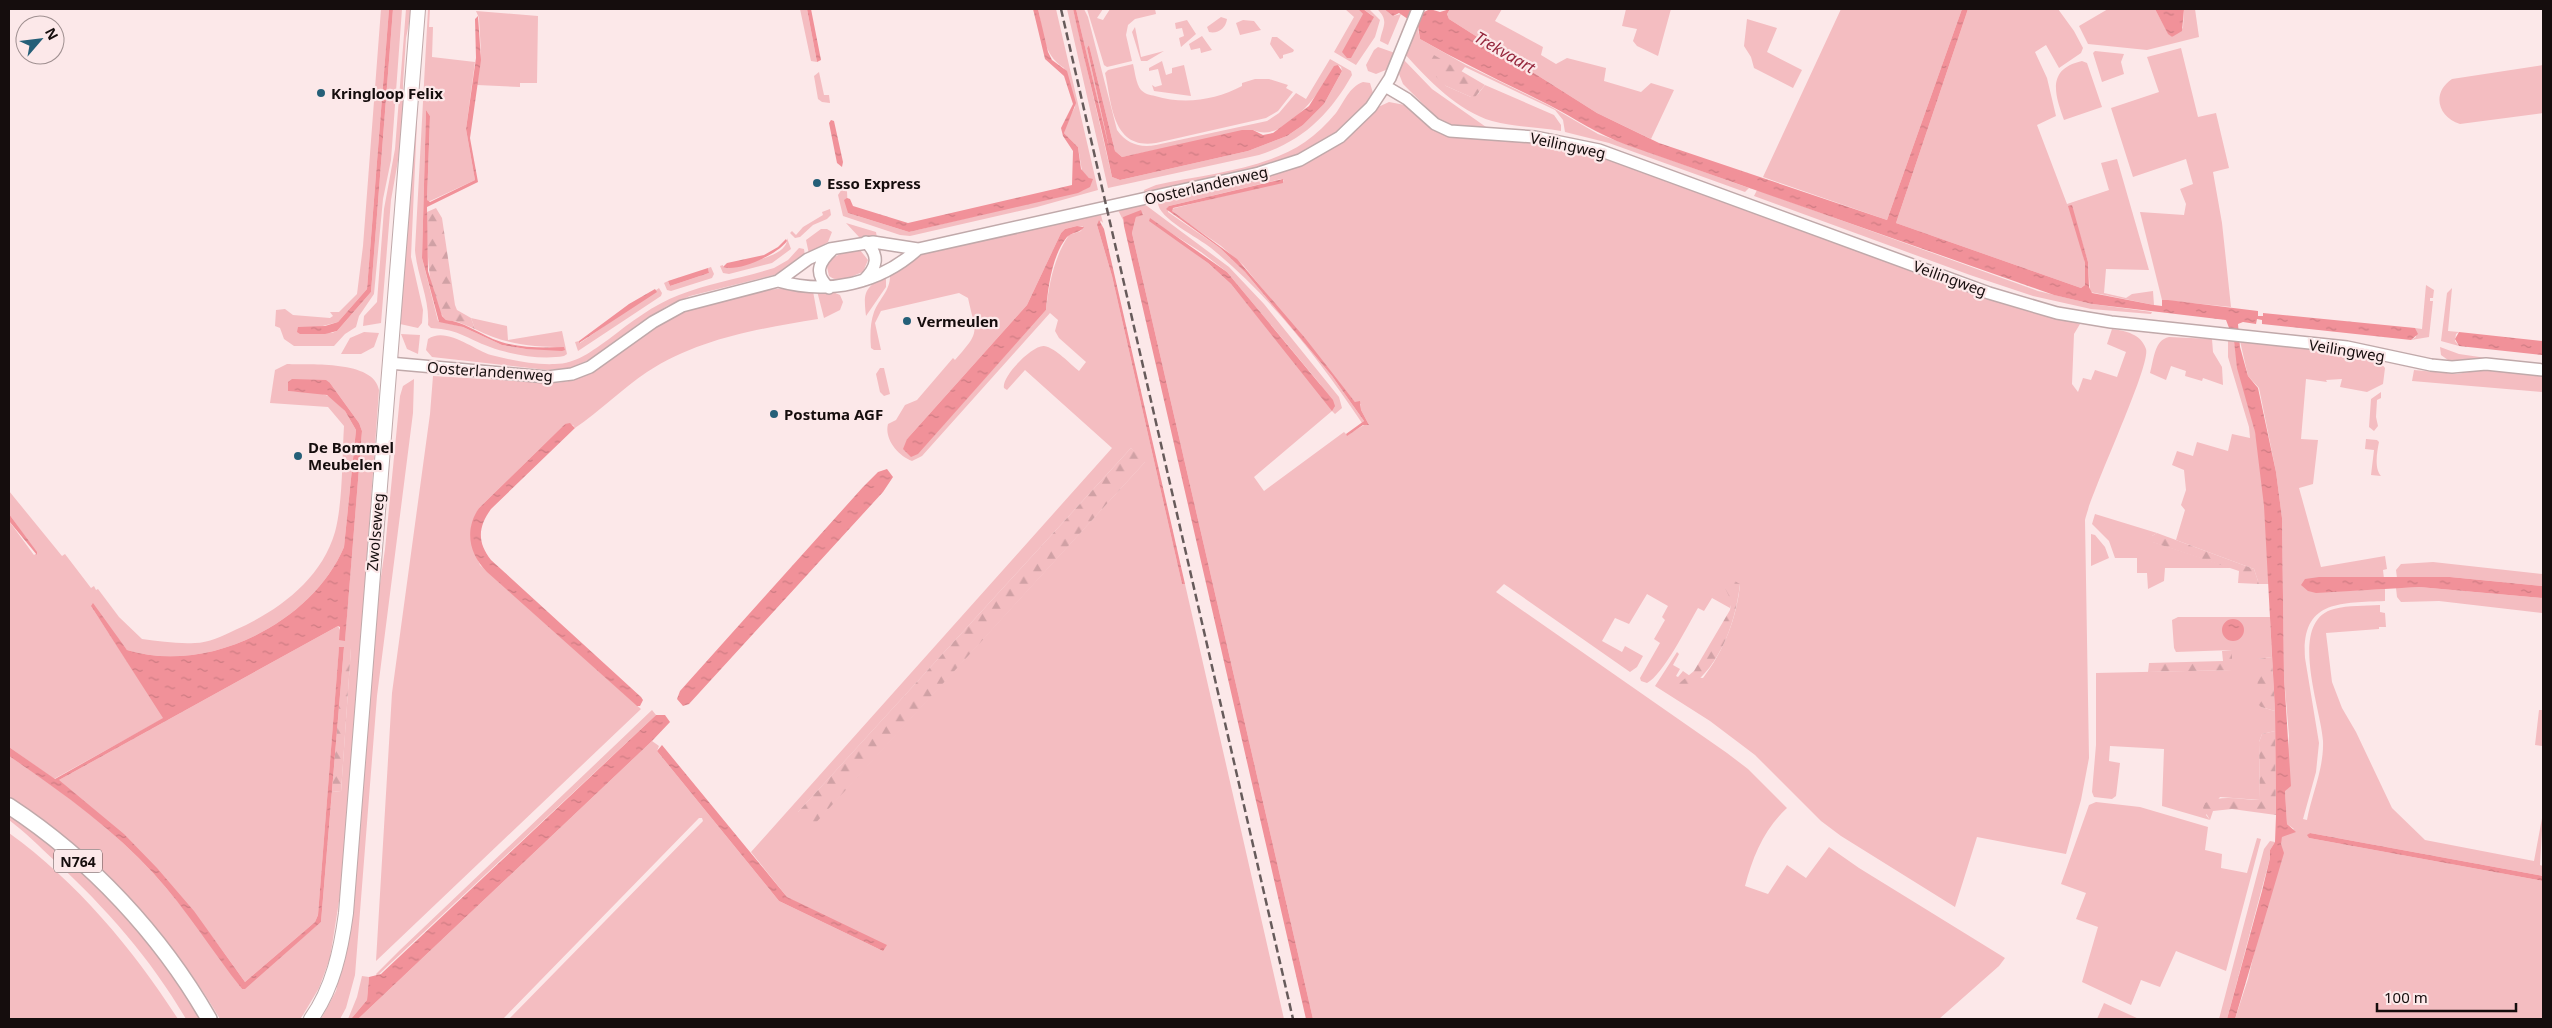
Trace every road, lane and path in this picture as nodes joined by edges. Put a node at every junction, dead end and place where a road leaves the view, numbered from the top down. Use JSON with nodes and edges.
{"nodes":[{"id":1,"x":418,"y":9,"type":"edge"},
{"id":2,"x":1418,"y":9,"type":"edge"},
{"id":3,"x":1385,"y":86,"type":"junction"},
{"id":4,"x":866,"y":242,"type":"junction"},
{"id":5,"x":833,"y":249,"type":"junction"},
{"id":6,"x":918,"y":249,"type":"junction"},
{"id":7,"x":778,"y":281,"type":"junction"},
{"id":8,"x":862,"y":281,"type":"junction"},
{"id":9,"x":829,"y":288,"type":"junction"},
{"id":10,"x":389,"y":363,"type":"junction"},
{"id":11,"x":2543,"y":370,"type":"edge"},
{"id":12,"x":9,"y":806,"type":"edge"},
{"id":13,"x":209,"y":1019,"type":"edge"},
{"id":14,"x":311,"y":1019,"type":"edge"}],
"edges":[{"from":1,"to":10,"type":"main road","name":"Zwolseweg"},
{"from":2,"to":3,"type":"street","name":"Oosterlandenweg"},
{"from":3,"to":6,"type":"street","name":"Oosterlandenweg"},
{"from":3,"to":11,"type":"street","name":"Veilingweg"},
{"from":4,"to":5,"type":"street","name":"Oosterlandenweg"},
{"from":4,"to":6,"type":"street","name":"Oosterlandenweg"},
{"from":4,"to":8,"type":"street"},
{"from":5,"to":7,"type":"street","name":"Oosterlandenweg"},
{"from":5,"to":9,"type":"street"},
{"from":6,"to":8,"type":"street","name":"Oosterlandenweg"},
{"from":7,"to":9,"type":"street","name":"Oosterlandenweg"},
{"from":7,"to":10,"type":"street","name":"Oosterlandenweg"},
{"from":8,"to":9,"type":"street","name":"Oosterlandenweg"},
{"from":10,"to":14,"type":"main road","name":"Zwolseweg"},
{"from":12,"to":13,"type":"main road","number":"N764"}]}
